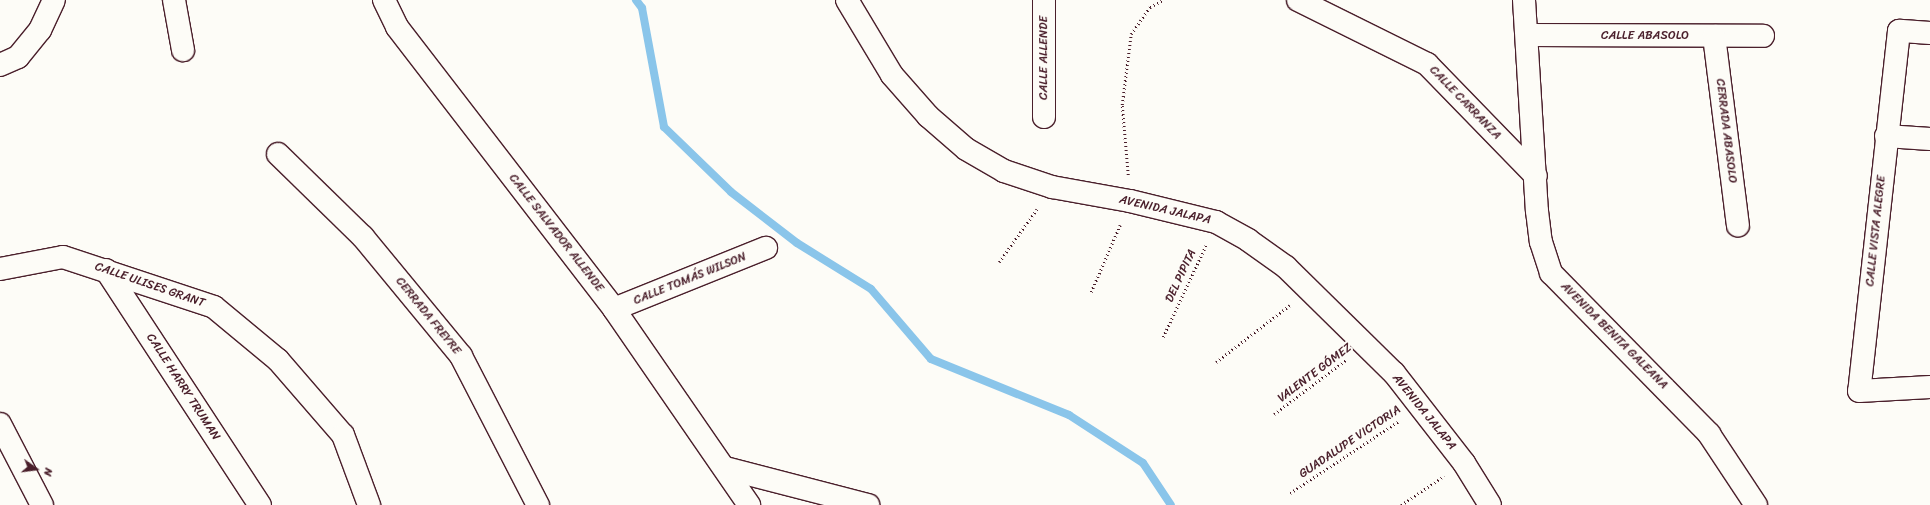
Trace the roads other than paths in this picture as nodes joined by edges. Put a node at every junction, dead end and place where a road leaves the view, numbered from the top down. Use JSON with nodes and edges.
{"nodes":[{"id":1,"x":54,"y":0,"type":"edge"},
{"id":2,"x":174,"y":0,"type":"edge"},
{"id":3,"x":384,"y":0,"type":"edge"},
{"id":4,"x":847,"y":0,"type":"edge"},
{"id":5,"x":1044,"y":0,"type":"edge"},
{"id":6,"x":1298,"y":0,"type":"edge"},
{"id":7,"x":1524,"y":0,"type":"edge"},
{"id":8,"x":1930,"y":33,"type":"edge"},
{"id":9,"x":1527,"y":35,"type":"junction"},
{"id":10,"x":1714,"y":36,"type":"junction"},
{"id":11,"x":1763,"y":36,"type":"dead end"},
{"id":12,"x":183,"y":50,"type":"dead end"},
{"id":13,"x":0,"y":65,"type":"edge"},
{"id":14,"x":1044,"y":117,"type":"dead end"},
{"id":15,"x":1886,"y":136,"type":"junction"},
{"id":16,"x":1930,"y":139,"type":"edge"},
{"id":17,"x":278,"y":154,"type":"dead end"},
{"id":18,"x":1536,"y":176,"type":"junction"},
{"id":19,"x":1738,"y":225,"type":"dead end"},
{"id":20,"x":766,"y":248,"type":"dead end"},
{"id":21,"x":0,"y":269,"type":"edge"},
{"id":22,"x":106,"y":270,"type":"junction"},
{"id":23,"x":614,"y":309,"type":"junction"},
{"id":24,"x":1930,"y":387,"type":"edge"},
{"id":25,"x":0,"y":424,"type":"edge"},
{"id":26,"x":725,"y":468,"type":"junction"},
{"id":27,"x":42,"y":505,"type":"edge"},
{"id":28,"x":260,"y":505,"type":"edge"},
{"id":29,"x":369,"y":505,"type":"edge"},
{"id":30,"x":538,"y":505,"type":"edge"},
{"id":31,"x":749,"y":505,"type":"edge"},
{"id":32,"x":868,"y":505,"type":"edge"},
{"id":33,"x":1490,"y":505,"type":"edge"},
{"id":34,"x":1756,"y":505,"type":"edge"}],
"edges":[{"from":1,"to":13,"type":"street"},
{"from":2,"to":12,"type":"street"},
{"from":3,"to":23,"type":"street","name":"CALLE SALVADOR ALLENDE"},
{"from":4,"to":33,"type":"street","name":"AVENIDA JALAPA"},
{"from":5,"to":14,"type":"street","name":"CALLE ALLENDE"},
{"from":6,"to":18,"type":"street","name":"CALLE CARRANZA"},
{"from":7,"to":9,"type":"street","name":"AVENIDA BENITA GALEANA"},
{"from":8,"to":15,"type":"street","name":"CALLE VISTA ALEGRE"},
{"from":9,"to":10,"type":"street","name":"CALLE ABASOLO"},
{"from":9,"to":18,"type":"street","name":"AVENIDA BENITA GALEANA"},
{"from":10,"to":11,"type":"street","name":"CALLE ABASOLO"},
{"from":10,"to":19,"type":"street","name":"CERRADA ABASOLO"},
{"from":15,"to":16,"type":"street"},
{"from":15,"to":24,"type":"street","name":"CALLE VISTA ALEGRE"},
{"from":17,"to":30,"type":"street","name":"CERRADA FREYRE"},
{"from":18,"to":34,"type":"street","name":"AVENIDA BENITA GALEANA"},
{"from":20,"to":23,"type":"street","name":"CALLE TOMÁS WILSON"},
{"from":21,"to":22,"type":"street","name":"CALLE ULISES GRANT"},
{"from":22,"to":28,"type":"street","name":"CALLE HARRY TRUMAN"},
{"from":22,"to":29,"type":"street","name":"CALLE ULISES GRANT"},
{"from":23,"to":26,"type":"street","name":"CALLE SALVADOR ALLENDE"},
{"from":25,"to":27,"type":"street"},
{"from":26,"to":31,"type":"street"},
{"from":26,"to":32,"type":"street"}]}
